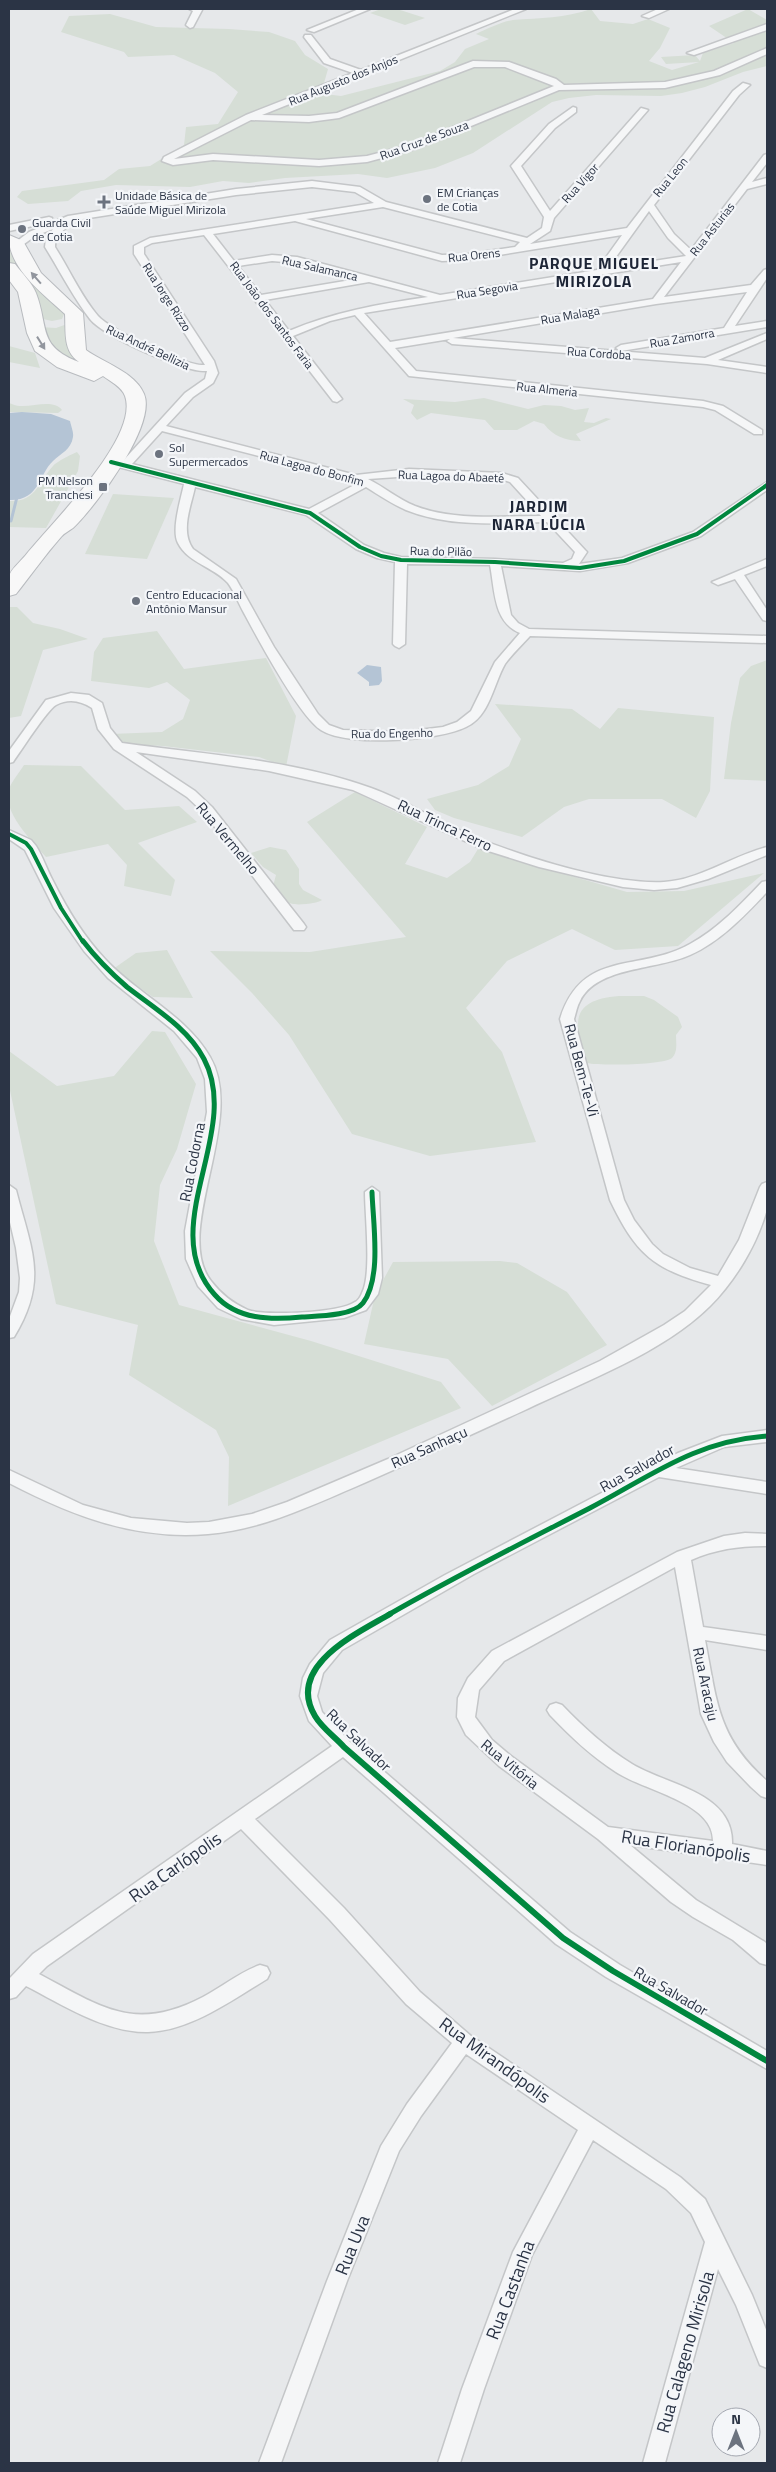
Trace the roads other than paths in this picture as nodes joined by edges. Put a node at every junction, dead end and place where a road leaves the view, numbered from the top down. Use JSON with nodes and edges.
{"nodes":[{"id":1,"x":198,"y":9,"type":"edge"},
{"id":2,"x":366,"y":9,"type":"edge"},
{"id":3,"x":522,"y":9,"type":"edge"},
{"id":4,"x":665,"y":9,"type":"edge"},
{"id":5,"x":646,"y":16,"type":"dead end"},
{"id":6,"x":190,"y":25,"type":"dead end"},
{"id":7,"x":767,"y":27,"type":"edge"},
{"id":8,"x":767,"y":51,"type":"edge"},
{"id":9,"x":691,"y":53,"type":"dead end"},
{"id":10,"x":360,"y":72,"type":"junction"},
{"id":11,"x":746,"y":85,"type":"dead end"},
{"id":12,"x":559,"y":87,"type":"junction"},
{"id":13,"x":573,"y":110,"type":"dead end"},
{"id":14,"x":644,"y":110,"type":"dead end"},
{"id":15,"x":250,"y":117,"type":"junction"},
{"id":16,"x":767,"y":157,"type":"edge"},
{"id":17,"x":167,"y":159,"type":"joint"},
{"id":18,"x":767,"y":181,"type":"edge"},
{"id":19,"x":746,"y":187,"type":"junction"},
{"id":20,"x":383,"y":204,"type":"junction"},
{"id":21,"x":649,"y":204,"type":"junction"},
{"id":22,"x":550,"y":217,"type":"junction"},
{"id":23,"x":72,"y":218,"type":"junction"},
{"id":24,"x":293,"y":218,"type":"junction"},
{"id":25,"x":26,"y":224,"type":"junction"},
{"id":26,"x":40,"y":230,"type":"junction"},
{"id":27,"x":206,"y":231,"type":"junction"},
{"id":28,"x":628,"y":231,"type":"junction"},
{"id":29,"x":14,"y":236,"type":"edge"},
{"id":30,"x":527,"y":241,"type":"junction"},
{"id":31,"x":516,"y":250,"type":"junction"},
{"id":32,"x":691,"y":257,"type":"junction"},
{"id":33,"x":232,"y":264,"type":"junction"},
{"id":34,"x":9,"y":268,"type":"edge"},
{"id":35,"x":767,"y":272,"type":"edge"},
{"id":36,"x":600,"y":273,"type":"junction"},
{"id":37,"x":371,"y":280,"type":"junction"},
{"id":38,"x":754,"y":288,"type":"junction"},
{"id":39,"x":407,"y":289,"type":"junction"},
{"id":40,"x":259,"y":298,"type":"junction"},
{"id":41,"x":441,"y":298,"type":"junction"},
{"id":42,"x":656,"y":300,"type":"junction"},
{"id":43,"x":64,"y":302,"type":"junction"},
{"id":44,"x":402,"y":304,"type":"junction"},
{"id":45,"x":357,"y":311,"type":"junction"},
{"id":46,"x":46,"y":322,"type":"junction"},
{"id":47,"x":767,"y":324,"type":"edge"},
{"id":48,"x":728,"y":330,"type":"junction"},
{"id":49,"x":287,"y":334,"type":"junction"},
{"id":50,"x":767,"y":336,"type":"edge"},
{"id":51,"x":430,"y":339,"type":"junction"},
{"id":52,"x":387,"y":346,"type":"junction"},
{"id":53,"x":597,"y":352,"type":"junction"},
{"id":54,"x":707,"y":361,"type":"junction"},
{"id":55,"x":212,"y":368,"type":"junction"},
{"id":56,"x":767,"y":370,"type":"edge"},
{"id":57,"x":337,"y":399,"type":"dead end"},
{"id":58,"x":161,"y":428,"type":"junction"},
{"id":59,"x":758,"y":432,"type":"dead end"},
{"id":60,"x":118,"y":463,"type":"junction"},
{"id":61,"x":362,"y":480,"type":"junction"},
{"id":62,"x":190,"y":483,"type":"junction"},
{"id":63,"x":767,"y":485,"type":"edge"},
{"id":64,"x":310,"y":513,"type":"junction"},
{"id":65,"x":550,"y":519,"type":"junction"},
{"id":66,"x":55,"y":531,"type":"junction"},
{"id":67,"x":401,"y":560,"type":"junction"},
{"id":68,"x":495,"y":562,"type":"junction"},
{"id":69,"x":766,"y":562,"type":"edge"},
{"id":70,"x":566,"y":566,"type":"junction"},
{"id":71,"x":738,"y":574,"type":"junction"},
{"id":72,"x":718,"y":582,"type":"dead end"},
{"id":73,"x":9,"y":590,"type":"edge"},
{"id":74,"x":767,"y":618,"type":"edge"},
{"id":75,"x":527,"y":632,"type":"junction"},
{"id":76,"x":767,"y":640,"type":"edge"},
{"id":77,"x":399,"y":644,"type":"dead end"},
{"id":78,"x":118,"y":746,"type":"junction"},
{"id":79,"x":9,"y":759,"type":"edge"},
{"id":80,"x":9,"y":834,"type":"edge"},
{"id":81,"x":767,"y":850,"type":"edge"},
{"id":82,"x":767,"y":885,"type":"edge"},
{"id":83,"x":299,"y":927,"type":"dead end"},
{"id":84,"x":767,"y":1187,"type":"edge"},
{"id":85,"x":9,"y":1190,"type":"edge"},
{"id":86,"x":372,"y":1192,"type":"dead end"},
{"id":87,"x":723,"y":1283,"type":"junction"},
{"id":88,"x":9,"y":1333,"type":"edge"},
{"id":89,"x":767,"y":1436,"type":"edge"},
{"id":90,"x":657,"y":1471,"type":"junction"},
{"id":91,"x":9,"y":1476,"type":"edge"},
{"id":92,"x":767,"y":1488,"type":"edge"},
{"id":93,"x":767,"y":1540,"type":"edge"},
{"id":94,"x":682,"y":1558,"type":"junction"},
{"id":95,"x":695,"y":1632,"type":"junction"},
{"id":96,"x":767,"y":1643,"type":"edge"},
{"id":97,"x":556,"y":1710,"type":"dead end"},
{"id":98,"x":344,"y":1747,"type":"junction"},
{"id":99,"x":767,"y":1791,"type":"edge"},
{"id":100,"x":243,"y":1819,"type":"junction"},
{"id":101,"x":604,"y":1834,"type":"junction"},
{"id":102,"x":722,"y":1850,"type":"junction"},
{"id":103,"x":767,"y":1858,"type":"edge"},
{"id":104,"x":767,"y":1957,"type":"edge"},
{"id":105,"x":260,"y":1973,"type":"dead end"},
{"id":106,"x":25,"y":1976,"type":"junction"},
{"id":107,"x":9,"y":1991,"type":"edge"},
{"id":108,"x":464,"y":2042,"type":"junction"},
{"id":109,"x":767,"y":2061,"type":"edge"},
{"id":110,"x":590,"y":2126,"type":"junction"},
{"id":111,"x":716,"y":2241,"type":"junction"},
{"id":112,"x":767,"y":2358,"type":"edge"},
{"id":113,"x":270,"y":2463,"type":"edge"},
{"id":114,"x":449,"y":2463,"type":"edge"},
{"id":115,"x":654,"y":2463,"type":"edge"}],
"edges":[{"from":1,"to":6,"type":"street"},
{"from":2,"to":10,"type":"street"},
{"from":3,"to":10,"type":"street","name":"Rua Augusto dos Anjos"},
{"from":4,"to":5,"type":"street"},
{"from":7,"to":9,"type":"street"},
{"from":8,"to":12,"type":"street"},
{"from":10,"to":15,"type":"street","name":"Rua Augusto dos Anjos"},
{"from":11,"to":21,"type":"street","name":"Rua Leon"},
{"from":12,"to":15,"type":"street"},
{"from":12,"to":17,"type":"street","name":"Rua Cruz de Souza"},
{"from":13,"to":22,"type":"street"},
{"from":14,"to":22,"type":"street","name":"Rua Vigor"},
{"from":15,"to":17,"type":"street","name":"Rua Augusto dos Anjos"},
{"from":16,"to":19,"type":"street","name":"Rua Asturias"},
{"from":18,"to":19,"type":"street"},
{"from":19,"to":32,"type":"street","name":"Rua Asturias"},
{"from":20,"to":23,"type":"street"},
{"from":20,"to":24,"type":"street","name":"Rua Jorge Rizzo"},
{"from":20,"to":30,"type":"street"},
{"from":21,"to":28,"type":"street","name":"Rua Leon"},
{"from":21,"to":32,"type":"street"},
{"from":22,"to":30,"type":"street","name":"Rua Vigor"},
{"from":23,"to":25,"type":"street"},
{"from":23,"to":26,"type":"street"},
{"from":23,"to":55,"type":"street","name":"Rua André Bellizia"},
{"from":24,"to":27,"type":"street","name":"Rua Jorge Rizzo"},
{"from":24,"to":31,"type":"street","name":"Rua Orens"},
{"from":25,"to":26,"type":"street"},
{"from":25,"to":29,"type":"street"},
{"from":26,"to":29,"type":"street"},
{"from":27,"to":33,"type":"street","name":"Rua João dos Santos Faria"},
{"from":27,"to":55,"type":"street","name":"Rua Jorge Rizzo"},
{"from":28,"to":31,"type":"street","name":"Rua Orens"},
{"from":28,"to":36,"type":"street","name":"Rua Leon"},
{"from":43,"to":29,"type":"highway","one_way":true},
{"from":30,"to":31,"type":"street","name":"Rua Vigor"},
{"from":32,"to":36,"type":"street","name":"Rua Segovia"},
{"from":32,"to":42,"type":"street","name":"Rua Asturias"},
{"from":33,"to":37,"type":"street","name":"Rua Salamanca"},
{"from":33,"to":40,"type":"street","name":"Rua João dos Santos Faria"},
{"from":34,"to":46,"type":"highway"},
{"from":35,"to":38,"type":"street"},
{"from":36,"to":41,"type":"street","name":"Rua Segovia"},
{"from":37,"to":39,"type":"street","name":"Rua Salamanca"},
{"from":37,"to":40,"type":"street"},
{"from":38,"to":42,"type":"street","name":"Rua Malaga"},
{"from":38,"to":48,"type":"street"},
{"from":39,"to":41,"type":"street","name":"Rua Salamanca"},
{"from":39,"to":44,"type":"street"},
{"from":40,"to":49,"type":"street","name":"Rua João dos Santos Faria"},
{"from":41,"to":44,"type":"street","name":"Rua Segovia"},
{"from":42,"to":51,"type":"street","name":"Rua Malaga"},
{"from":43,"to":46,"type":"highway"},
{"from":43,"to":60,"type":"highway"},
{"from":44,"to":45,"type":"street","name":"Rua Segovia"},
{"from":45,"to":49,"type":"street","name":"Rua Segovia"},
{"from":45,"to":52,"type":"street","name":"Rua Almeria"},
{"from":46,"to":66,"type":"highway","one_way":true},
{"from":47,"to":48,"type":"street","name":"Rua Zamorra"},
{"from":48,"to":53,"type":"street","name":"Rua Zamorra"},
{"from":49,"to":57,"type":"street","name":"Rua João dos Santos Faria"},
{"from":50,"to":54,"type":"street"},
{"from":51,"to":52,"type":"street","name":"Rua Malaga"},
{"from":51,"to":53,"type":"street","name":"Rua Cordoba"},
{"from":52,"to":59,"type":"street","name":"Rua Almeria"},
{"from":53,"to":54,"type":"street","name":"Rua Cordoba"},
{"from":54,"to":56,"type":"street","name":"Rua Cordoba"},
{"from":55,"to":58,"type":"street"},
{"from":58,"to":60,"type":"street"},
{"from":58,"to":61,"type":"street","name":"Rua Lagoa do Bonfim"},
{"from":60,"to":62,"type":"street","name":"Rua do Pilão"},
{"from":60,"to":66,"type":"highway"},
{"from":61,"to":64,"type":"street"},
{"from":61,"to":65,"type":"street","name":"Rua Lagoa do Bonfim"},
{"from":61,"to":65,"type":"street","name":"Rua Lagoa do Abaeté"},
{"from":62,"to":64,"type":"street","name":"Rua do Pilão"},
{"from":62,"to":75,"type":"street","name":"Rua do Engenho"},
{"from":63,"to":70,"type":"street","name":"Rua do Pilão"},
{"from":64,"to":67,"type":"street","name":"Rua do Pilão"},
{"from":65,"to":70,"type":"street","name":"Rua Lagoa do Abaeté"},
{"from":66,"to":73,"type":"highway"},
{"from":67,"to":68,"type":"street","name":"Rua do Pilão"},
{"from":67,"to":77,"type":"street"},
{"from":68,"to":70,"type":"street","name":"Rua do Pilão"},
{"from":68,"to":75,"type":"street"},
{"from":69,"to":71,"type":"street"},
{"from":71,"to":72,"type":"street"},
{"from":71,"to":74,"type":"street"},
{"from":75,"to":76,"type":"street"},
{"from":78,"to":79,"type":"street"},
{"from":78,"to":81,"type":"street","name":"Rua Trinca Ferro"},
{"from":78,"to":83,"type":"street","name":"Rua Vermelho"},
{"from":80,"to":86,"type":"street","name":"Rua Codorna"},
{"from":82,"to":87,"type":"street","name":"Rua Bem-Te-Vi"},
{"from":84,"to":87,"type":"street","name":"Rua Sanhaçu"},
{"from":85,"to":88,"type":"street"},
{"from":87,"to":91,"type":"street","name":"Rua Sanhaçu"},
{"from":89,"to":90,"type":"street","name":"Rua Salvador"},
{"from":90,"to":92,"type":"street"},
{"from":90,"to":98,"type":"street","name":"Rua Salvador"},
{"from":93,"to":94,"type":"street","name":"Rua Vitória"},
{"from":94,"to":95,"type":"street","name":"Rua Aracaju"},
{"from":94,"to":101,"type":"street","name":"Rua Vitória"},
{"from":95,"to":96,"type":"street"},
{"from":95,"to":99,"type":"street","name":"Rua Aracaju"},
{"from":97,"to":102,"type":"street"},
{"from":98,"to":100,"type":"street","name":"Rua Carlópolis"},
{"from":98,"to":109,"type":"street","name":"Rua Salvador"},
{"from":100,"to":106,"type":"street","name":"Rua Carlópolis"},
{"from":100,"to":108,"type":"street","name":"Rua Mirandópolis"},
{"from":101,"to":102,"type":"street","name":"Rua Florianópolis"},
{"from":101,"to":104,"type":"street","name":"Rua Vitória"},
{"from":102,"to":103,"type":"street","name":"Rua Florianópolis"},
{"from":105,"to":106,"type":"street"},
{"from":106,"to":107,"type":"street","name":"Rua Carlópolis"},
{"from":108,"to":110,"type":"street","name":"Rua Mirandópolis"},
{"from":108,"to":113,"type":"street","name":"Rua Uva"},
{"from":110,"to":111,"type":"street","name":"Rua Mirandópolis"},
{"from":110,"to":114,"type":"street","name":"Rua Castanha"},
{"from":111,"to":112,"type":"street","name":"Rua Mirandópolis"},
{"from":111,"to":115,"type":"street","name":"Rua Calageno Mirisola"}]}
